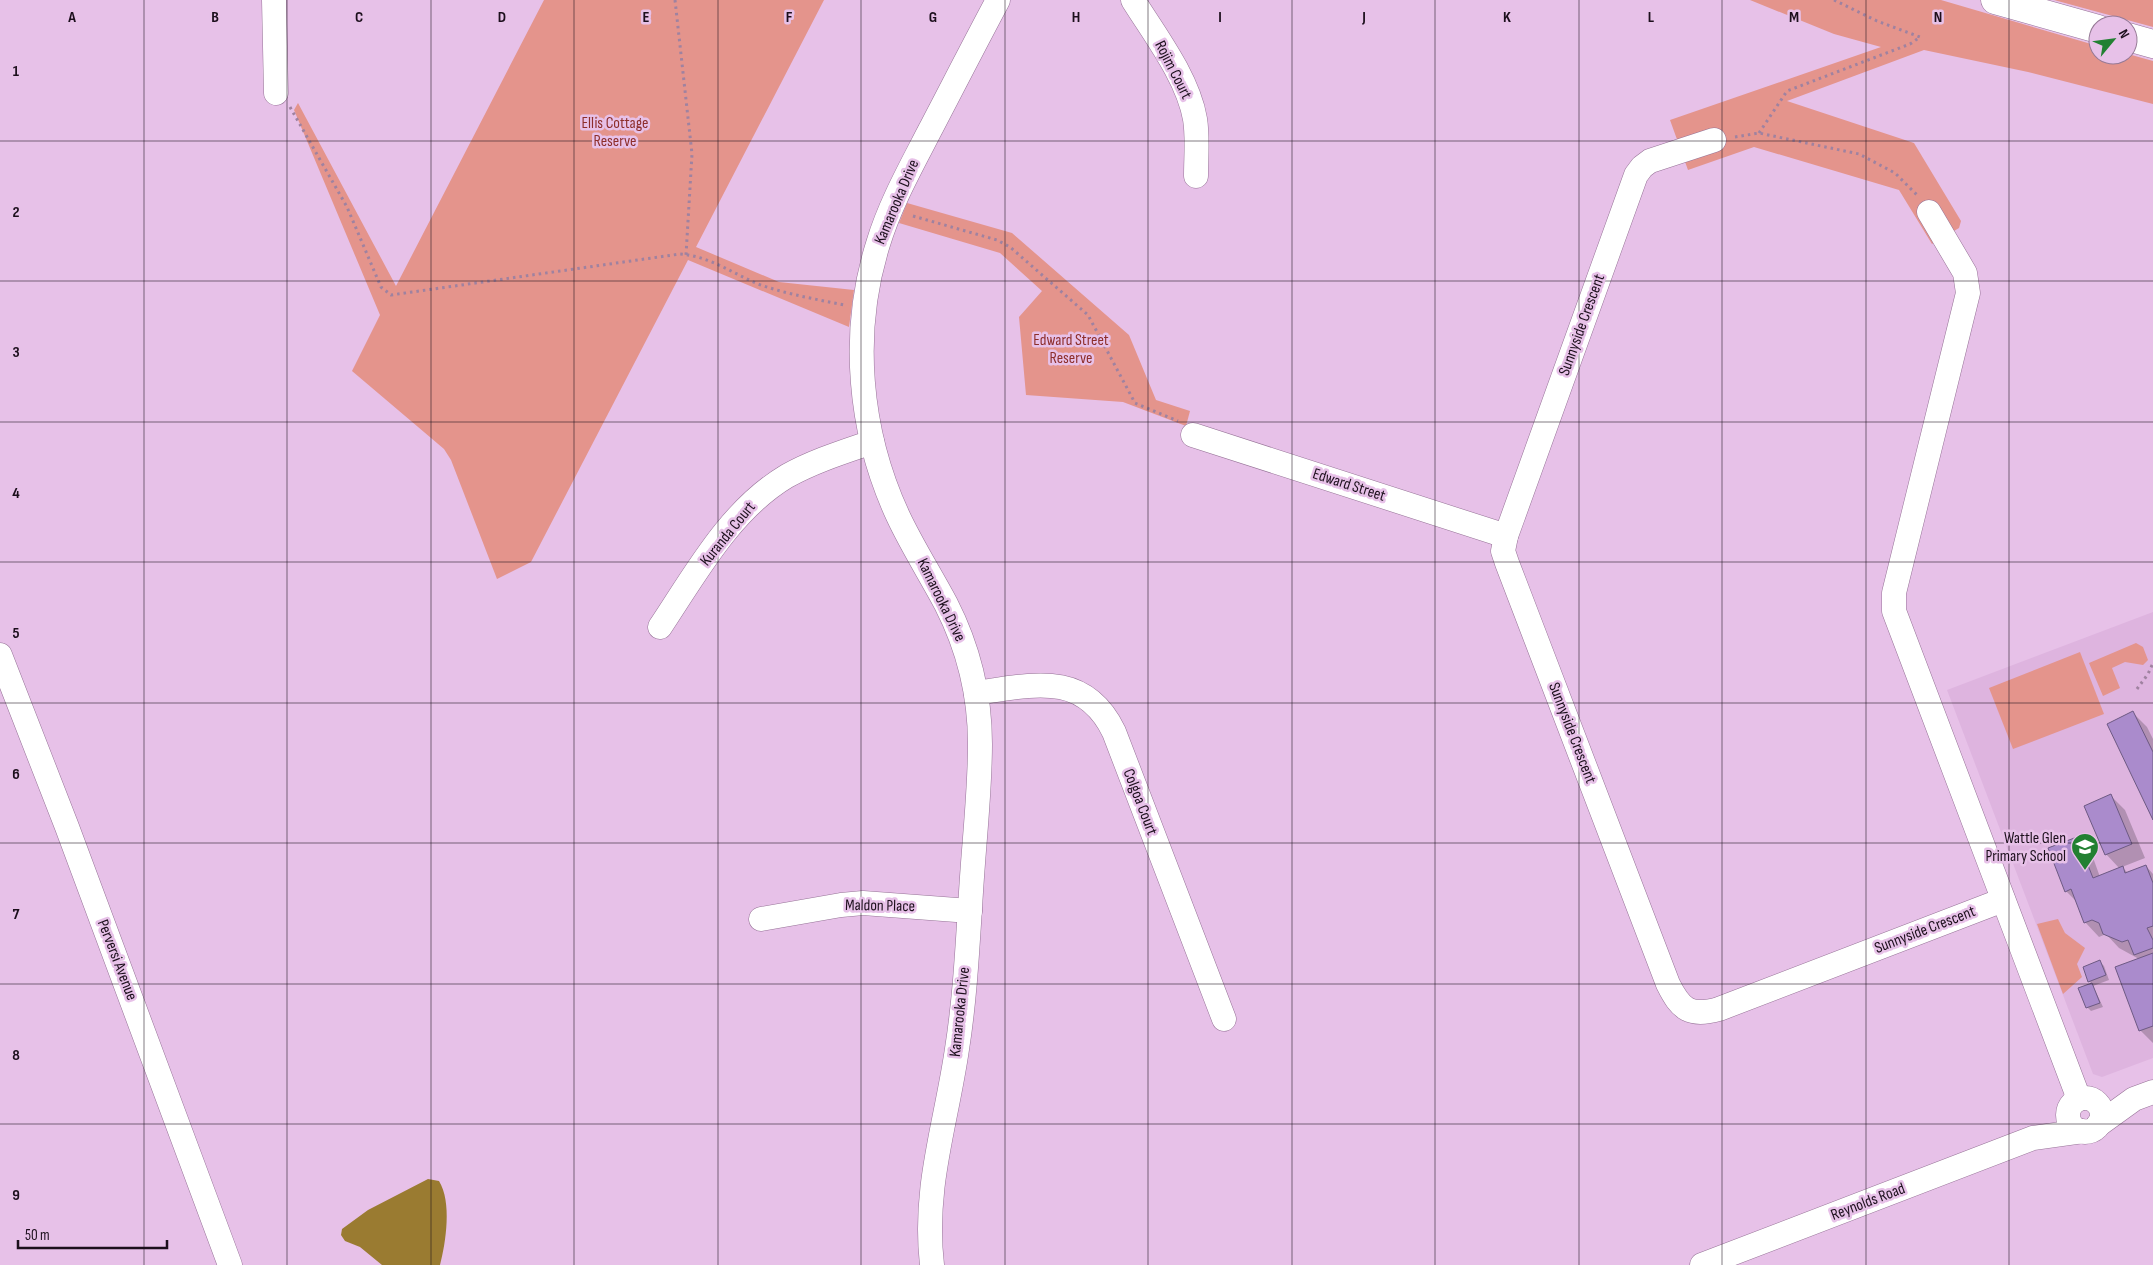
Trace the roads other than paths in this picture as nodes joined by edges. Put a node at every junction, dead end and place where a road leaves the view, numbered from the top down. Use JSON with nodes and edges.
{"nodes":[{"id":1,"x":274,"y":0,"type":"edge"},
{"id":2,"x":998,"y":0,"type":"edge"},
{"id":3,"x":1134,"y":0,"type":"edge"},
{"id":4,"x":1995,"y":0,"type":"edge"},
{"id":5,"x":2088,"y":26,"type":"edge"},
{"id":6,"x":2138,"y":40,"type":"edge"},
{"id":7,"x":2153,"y":44,"type":"edge"},
{"id":8,"x":276,"y":93,"type":"road end"},
{"id":9,"x":1714,"y":140,"type":"road end"},
{"id":10,"x":1196,"y":176,"type":"dead end"},
{"id":11,"x":1929,"y":212,"type":"road end"},
{"id":12,"x":1193,"y":433,"type":"road end"},
{"id":13,"x":872,"y":442,"type":"junction"},
{"id":14,"x":1506,"y":536,"type":"junction"},
{"id":15,"x":660,"y":627,"type":"dead end"},
{"id":16,"x":0,"y":656,"type":"edge"},
{"id":17,"x":976,"y":692,"type":"junction"},
{"id":18,"x":2002,"y":900,"type":"junction"},
{"id":19,"x":970,"y":911,"type":"junction"},
{"id":20,"x":761,"y":919,"type":"dead end"},
{"id":21,"x":1224,"y":1019,"type":"dead end"},
{"id":22,"x":2143,"y":1095,"type":"edge"},
{"id":23,"x":2080,"y":1102,"type":"junction"},
{"id":24,"x":2090,"y":1128,"type":"junction"},
{"id":25,"x":2033,"y":1138,"type":"junction"},
{"id":26,"x":230,"y":1265,"type":"edge"},
{"id":27,"x":932,"y":1265,"type":"edge"},
{"id":28,"x":1702,"y":1265,"type":"edge"}],
"edges":[{"from":1,"to":8,"type":"street"},
{"from":2,"to":13,"type":"street","name":"Kamarooka Drive"},
{"from":3,"to":10,"type":"street","name":"Rojim Court"},
{"from":4,"to":5,"type":"main road"},
{"from":6,"to":7,"type":"main road"},
{"from":9,"to":14,"type":"street","name":"Sunnyside Crescent"},
{"from":11,"to":18,"type":"street"},
{"from":12,"to":14,"type":"street","name":"Edward Street"},
{"from":13,"to":15,"type":"street","name":"Kuranda Court"},
{"from":13,"to":17,"type":"street","name":"Kamarooka Drive"},
{"from":14,"to":18,"type":"street","name":"Sunnyside Crescent"},
{"from":16,"to":26,"type":"street","name":"Perversi Avenue"},
{"from":17,"to":19,"type":"street","name":"Kamarooka Drive"},
{"from":17,"to":21,"type":"street","name":"Colgoa Court"},
{"from":18,"to":23,"type":"street"},
{"from":19,"to":20,"type":"street","name":"Maldon Place"},
{"from":19,"to":27,"type":"street","name":"Kamarooka Drive"},
{"from":22,"to":23,"type":"street"},
{"from":22,"to":24,"type":"street"},
{"from":23,"to":24,"type":"street"},
{"from":23,"to":25,"type":"street"},
{"from":24,"to":25,"type":"street"},
{"from":25,"to":28,"type":"street","name":"Reynolds Road"}]}
